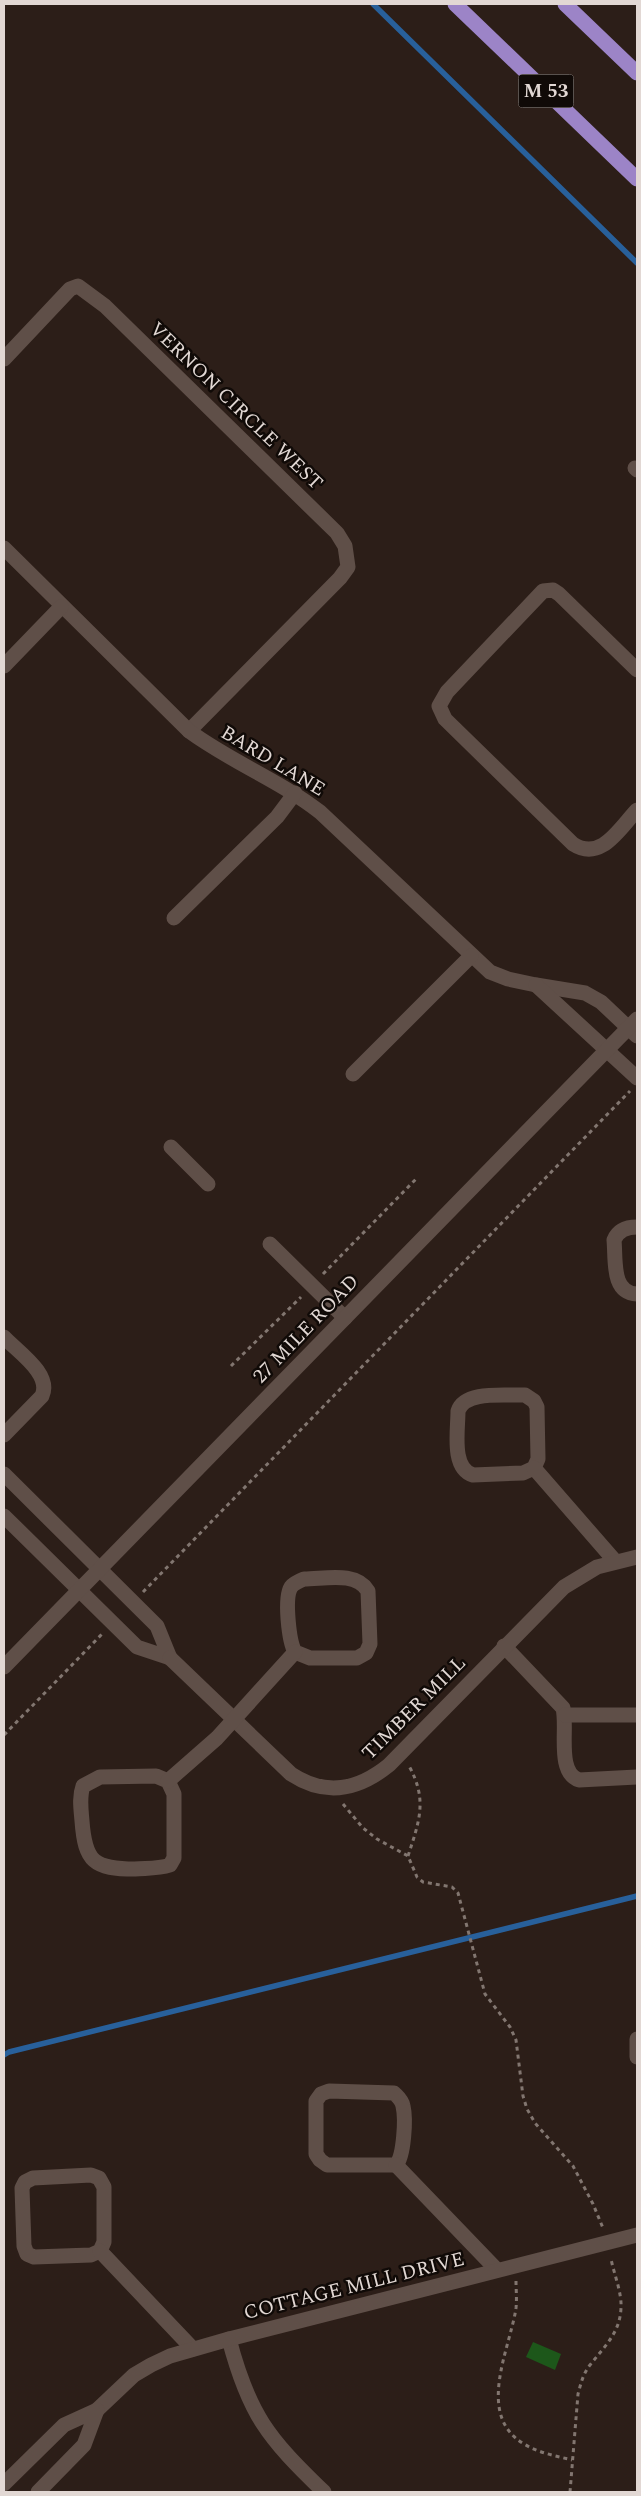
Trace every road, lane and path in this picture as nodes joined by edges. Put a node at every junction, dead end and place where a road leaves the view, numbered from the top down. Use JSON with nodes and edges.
{"nodes":[{"id":1,"x":455,"y":4,"type":"edge"},
{"id":2,"x":565,"y":4,"type":"edge"},
{"id":3,"x":637,"y":73,"type":"edge"},
{"id":4,"x":637,"y":179,"type":"edge"},
{"id":5,"x":4,"y":359,"type":"edge"},
{"id":6,"x":4,"y":548,"type":"edge"},
{"id":7,"x":61,"y":607,"type":"junction"},
{"id":8,"x":4,"y":666,"type":"edge"},
{"id":9,"x":637,"y":670,"type":"edge"},
{"id":10,"x":190,"y":730,"type":"junction"},
{"id":11,"x":295,"y":793,"type":"junction"},
{"id":12,"x":637,"y":810,"type":"edge"},
{"id":13,"x":174,"y":918,"type":"dead end"},
{"id":14,"x":471,"y":956,"type":"junction"},
{"id":15,"x":536,"y":985,"type":"junction"},
{"id":16,"x":635,"y":1028,"type":"edge"},
{"id":17,"x":606,"y":1050,"type":"junction"},
{"id":18,"x":353,"y":1074,"type":"dead end"},
{"id":19,"x":636,"y":1082,"type":"edge"},
{"id":20,"x":171,"y":1147,"type":"dead end"},
{"id":21,"x":417,"y":1178,"type":"dead end"},
{"id":22,"x":208,"y":1184,"type":"dead end"},
{"id":23,"x":637,"y":1227,"type":"edge"},
{"id":24,"x":270,"y":1244,"type":"dead end"},
{"id":25,"x":333,"y":1265,"type":"dead end"},
{"id":26,"x":637,"y":1294,"type":"edge"},
{"id":27,"x":292,"y":1306,"type":"dead end"},
{"id":28,"x":345,"y":1318,"type":"junction"},
{"id":29,"x":4,"y":1337,"type":"edge"},
{"id":30,"x":231,"y":1366,"type":"dead end"},
{"id":31,"x":4,"y":1435,"type":"edge"},
{"id":32,"x":534,"y":1468,"type":"junction"},
{"id":33,"x":4,"y":1474,"type":"edge"},
{"id":34,"x":4,"y":1516,"type":"edge"},
{"id":35,"x":637,"y":1557,"type":"edge"},
{"id":36,"x":615,"y":1561,"type":"junction"},
{"id":37,"x":99,"y":1569,"type":"junction"},
{"id":38,"x":78,"y":1590,"type":"junction"},
{"id":39,"x":140,"y":1595,"type":"dead end"},
{"id":40,"x":105,"y":1629,"type":"dead end"},
{"id":41,"x":504,"y":1646,"type":"junction"},
{"id":42,"x":295,"y":1652,"type":"junction"},
{"id":43,"x":170,"y":1658,"type":"junction"},
{"id":44,"x":4,"y":1666,"type":"edge"},
{"id":45,"x":565,"y":1715,"type":"junction"},
{"id":46,"x":637,"y":1715,"type":"edge"},
{"id":47,"x":233,"y":1720,"type":"junction"},
{"id":48,"x":4,"y":1735,"type":"edge"},
{"id":49,"x":401,"y":1753,"type":"junction"},
{"id":50,"x":637,"y":1777,"type":"edge"},
{"id":51,"x":168,"y":1781,"type":"junction"},
{"id":52,"x":334,"y":1788,"type":"junction"},
{"id":53,"x":408,"y":1856,"type":"junction"},
{"id":54,"x":637,"y":2039,"type":"edge"},
{"id":55,"x":637,"y":2057,"type":"edge"},
{"id":56,"x":396,"y":2165,"type":"junction"},
{"id":57,"x":604,"y":2231,"type":"dead end"},
{"id":58,"x":637,"y":2236,"type":"edge"},
{"id":59,"x":100,"y":2251,"type":"junction"},
{"id":60,"x":610,"y":2254,"type":"dead end"},
{"id":61,"x":513,"y":2266,"type":"junction"},
{"id":62,"x":497,"y":2270,"type":"junction"},
{"id":63,"x":229,"y":2339,"type":"junction"},
{"id":64,"x":193,"y":2349,"type":"junction"},
{"id":65,"x":97,"y":2410,"type":"junction"},
{"id":66,"x":572,"y":2460,"type":"junction"},
{"id":67,"x":4,"y":2484,"type":"edge"},
{"id":68,"x":38,"y":2492,"type":"edge"},
{"id":69,"x":324,"y":2492,"type":"edge"},
{"id":70,"x":570,"y":2492,"type":"edge"}],
"edges":[{"from":1,"to":4,"type":"highway","number":"M 53"},
{"from":2,"to":3,"type":"highway"},
{"from":5,"to":10,"type":"street","name":"VERNON CIRCLE WEST"},
{"from":6,"to":7,"type":"street","name":"BARD LANE"},
{"from":7,"to":8,"type":"street"},
{"from":7,"to":10,"type":"street","name":"BARD LANE"},
{"from":9,"to":12,"type":"street"},
{"from":10,"to":11,"type":"street","name":"BARD LANE"},
{"from":11,"to":13,"type":"street"},
{"from":11,"to":14,"type":"street","name":"BARD LANE"},
{"from":14,"to":15,"type":"street","name":"BARD LANE"},
{"from":14,"to":18,"type":"street"},
{"from":15,"to":16,"type":"street","name":"BARD LANE"},
{"from":15,"to":17,"type":"street","name":"BARD LANE"},
{"from":16,"to":17,"type":"street","name":"27 MILE ROAD"},
{"from":17,"to":19,"type":"street","name":"BARD LANE"},
{"from":17,"to":28,"type":"street","name":"27 MILE ROAD"},
{"from":19,"to":39,"type":"path"},
{"from":20,"to":22,"type":"street"},
{"from":21,"to":25,"type":"path"},
{"from":23,"to":26,"type":"street"},
{"from":24,"to":28,"type":"street"},
{"from":27,"to":30,"type":"path"},
{"from":28,"to":37,"type":"street","name":"27 MILE ROAD"},
{"from":29,"to":31,"type":"street"},
{"from":32,"to":32,"type":"street"},
{"from":32,"to":36,"type":"street"},
{"from":33,"to":37,"type":"street","name":"TIMBER MILL"},
{"from":34,"to":38,"type":"street","name":"TIMBER MILL"},
{"from":35,"to":36,"type":"street","name":"TIMBER MILL"},
{"from":36,"to":41,"type":"street","name":"TIMBER MILL"},
{"from":37,"to":38,"type":"street","name":"27 MILE ROAD"},
{"from":37,"to":43,"type":"street","name":"TIMBER MILL"},
{"from":38,"to":43,"type":"street","name":"TIMBER MILL"},
{"from":38,"to":44,"type":"street","name":"27 MILE ROAD"},
{"from":40,"to":48,"type":"path"},
{"from":41,"to":45,"type":"street"},
{"from":41,"to":49,"type":"street","name":"TIMBER MILL"},
{"from":42,"to":42,"type":"street"},
{"from":42,"to":47,"type":"street"},
{"from":43,"to":47,"type":"street","name":"TIMBER MILL"},
{"from":45,"to":46,"type":"street"},
{"from":45,"to":50,"type":"street"},
{"from":47,"to":51,"type":"street"},
{"from":47,"to":52,"type":"street","name":"TIMBER MILL"},
{"from":49,"to":52,"type":"street","name":"TIMBER MILL"},
{"from":49,"to":53,"type":"path"},
{"from":51,"to":51,"type":"street"},
{"from":52,"to":53,"type":"path"},
{"from":53,"to":57,"type":"path"},
{"from":54,"to":55,"type":"street"},
{"from":56,"to":56,"type":"street"},
{"from":56,"to":62,"type":"street"},
{"from":58,"to":61,"type":"street","name":"COTTAGE MILL DRIVE"},
{"from":59,"to":59,"type":"street"},
{"from":59,"to":64,"type":"street"},
{"from":60,"to":66,"type":"path"},
{"from":61,"to":62,"type":"street","name":"COTTAGE MILL DRIVE"},
{"from":61,"to":66,"type":"path"},
{"from":62,"to":63,"type":"street","name":"COTTAGE MILL DRIVE"},
{"from":63,"to":64,"type":"street","name":"COTTAGE MILL DRIVE"},
{"from":63,"to":69,"type":"street"},
{"from":64,"to":65,"type":"street","name":"COTTAGE MILL DRIVE"},
{"from":65,"to":67,"type":"street","name":"COTTAGE MILL DRIVE"},
{"from":65,"to":68,"type":"street","name":"COTTAGE MILL DRIVE"},
{"from":66,"to":70,"type":"path"}]}
